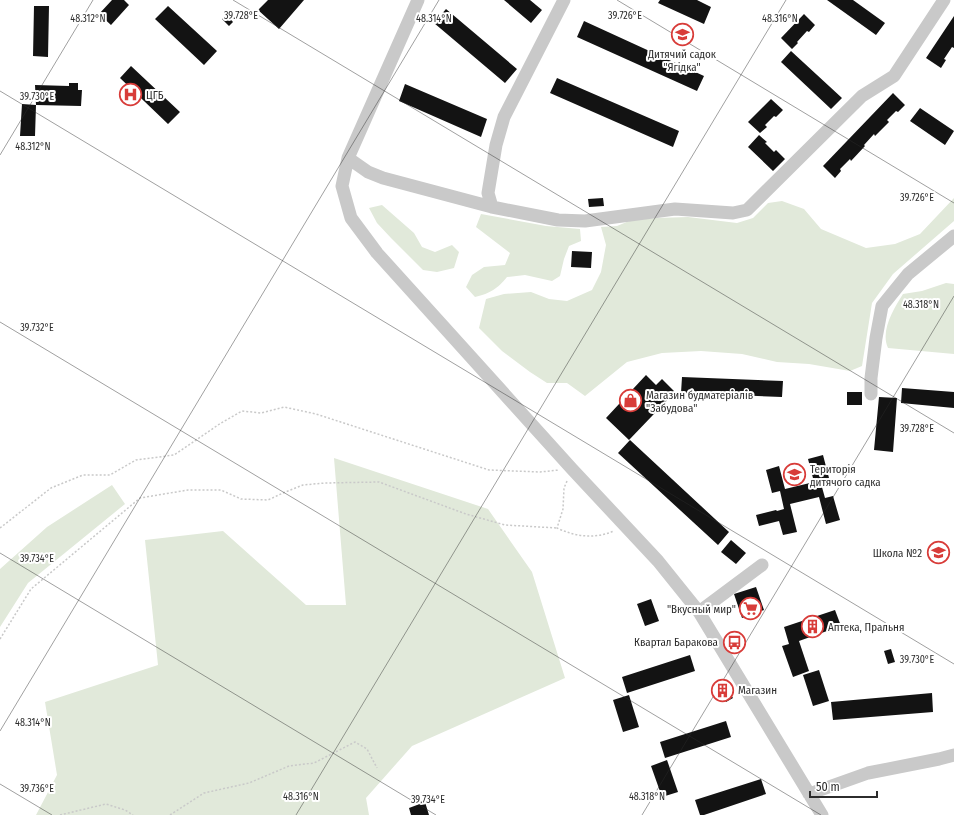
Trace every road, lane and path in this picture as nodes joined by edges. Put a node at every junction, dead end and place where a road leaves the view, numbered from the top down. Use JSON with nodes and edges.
{"nodes":[{"id":1,"x":418,"y":0,"type":"edge"},
{"id":2,"x":564,"y":0,"type":"edge"},
{"id":3,"x":944,"y":0,"type":"edge"},
{"id":4,"x":348,"y":158,"type":"junction"},
{"id":5,"x":492,"y":207,"type":"junction"},
{"id":6,"x":954,"y":236,"type":"edge"},
{"id":7,"x":871,"y":394,"type":"dead end"},
{"id":8,"x":572,"y":469,"type":"junction"},
{"id":9,"x":626,"y":526,"type":"junction"},
{"id":10,"x":0,"y":528,"type":"edge"},
{"id":11,"x":557,"y":528,"type":"junction"},
{"id":12,"x":762,"y":565,"type":"dead end"},
{"id":13,"x":699,"y":612,"type":"junction"},
{"id":14,"x":0,"y":640,"type":"edge"},
{"id":15,"x":954,"y":755,"type":"edge"},
{"id":16,"x":377,"y":768,"type":"dead end"},
{"id":17,"x":809,"y":794,"type":"junction"},
{"id":18,"x":60,"y":815,"type":"edge"},
{"id":19,"x":133,"y":815,"type":"edge"},
{"id":20,"x":170,"y":815,"type":"edge"},
{"id":21,"x":822,"y":815,"type":"edge"}],
"edges":[{"from":1,"to":4,"type":"street"},
{"from":2,"to":5,"type":"street"},
{"from":3,"to":5,"type":"street"},
{"from":4,"to":5,"type":"street"},
{"from":4,"to":8,"type":"street"},
{"from":6,"to":7,"type":"street"},
{"from":8,"to":9,"type":"street"},
{"from":8,"to":10,"type":"path"},
{"from":8,"to":11,"type":"path"},
{"from":9,"to":11,"type":"path"},
{"from":9,"to":13,"type":"street"},
{"from":11,"to":14,"type":"path"},
{"from":12,"to":13,"type":"street"},
{"from":13,"to":17,"type":"street"},
{"from":15,"to":17,"type":"street"},
{"from":16,"to":20,"type":"path"},
{"from":17,"to":21,"type":"street"},
{"from":18,"to":19,"type":"path"}]}
